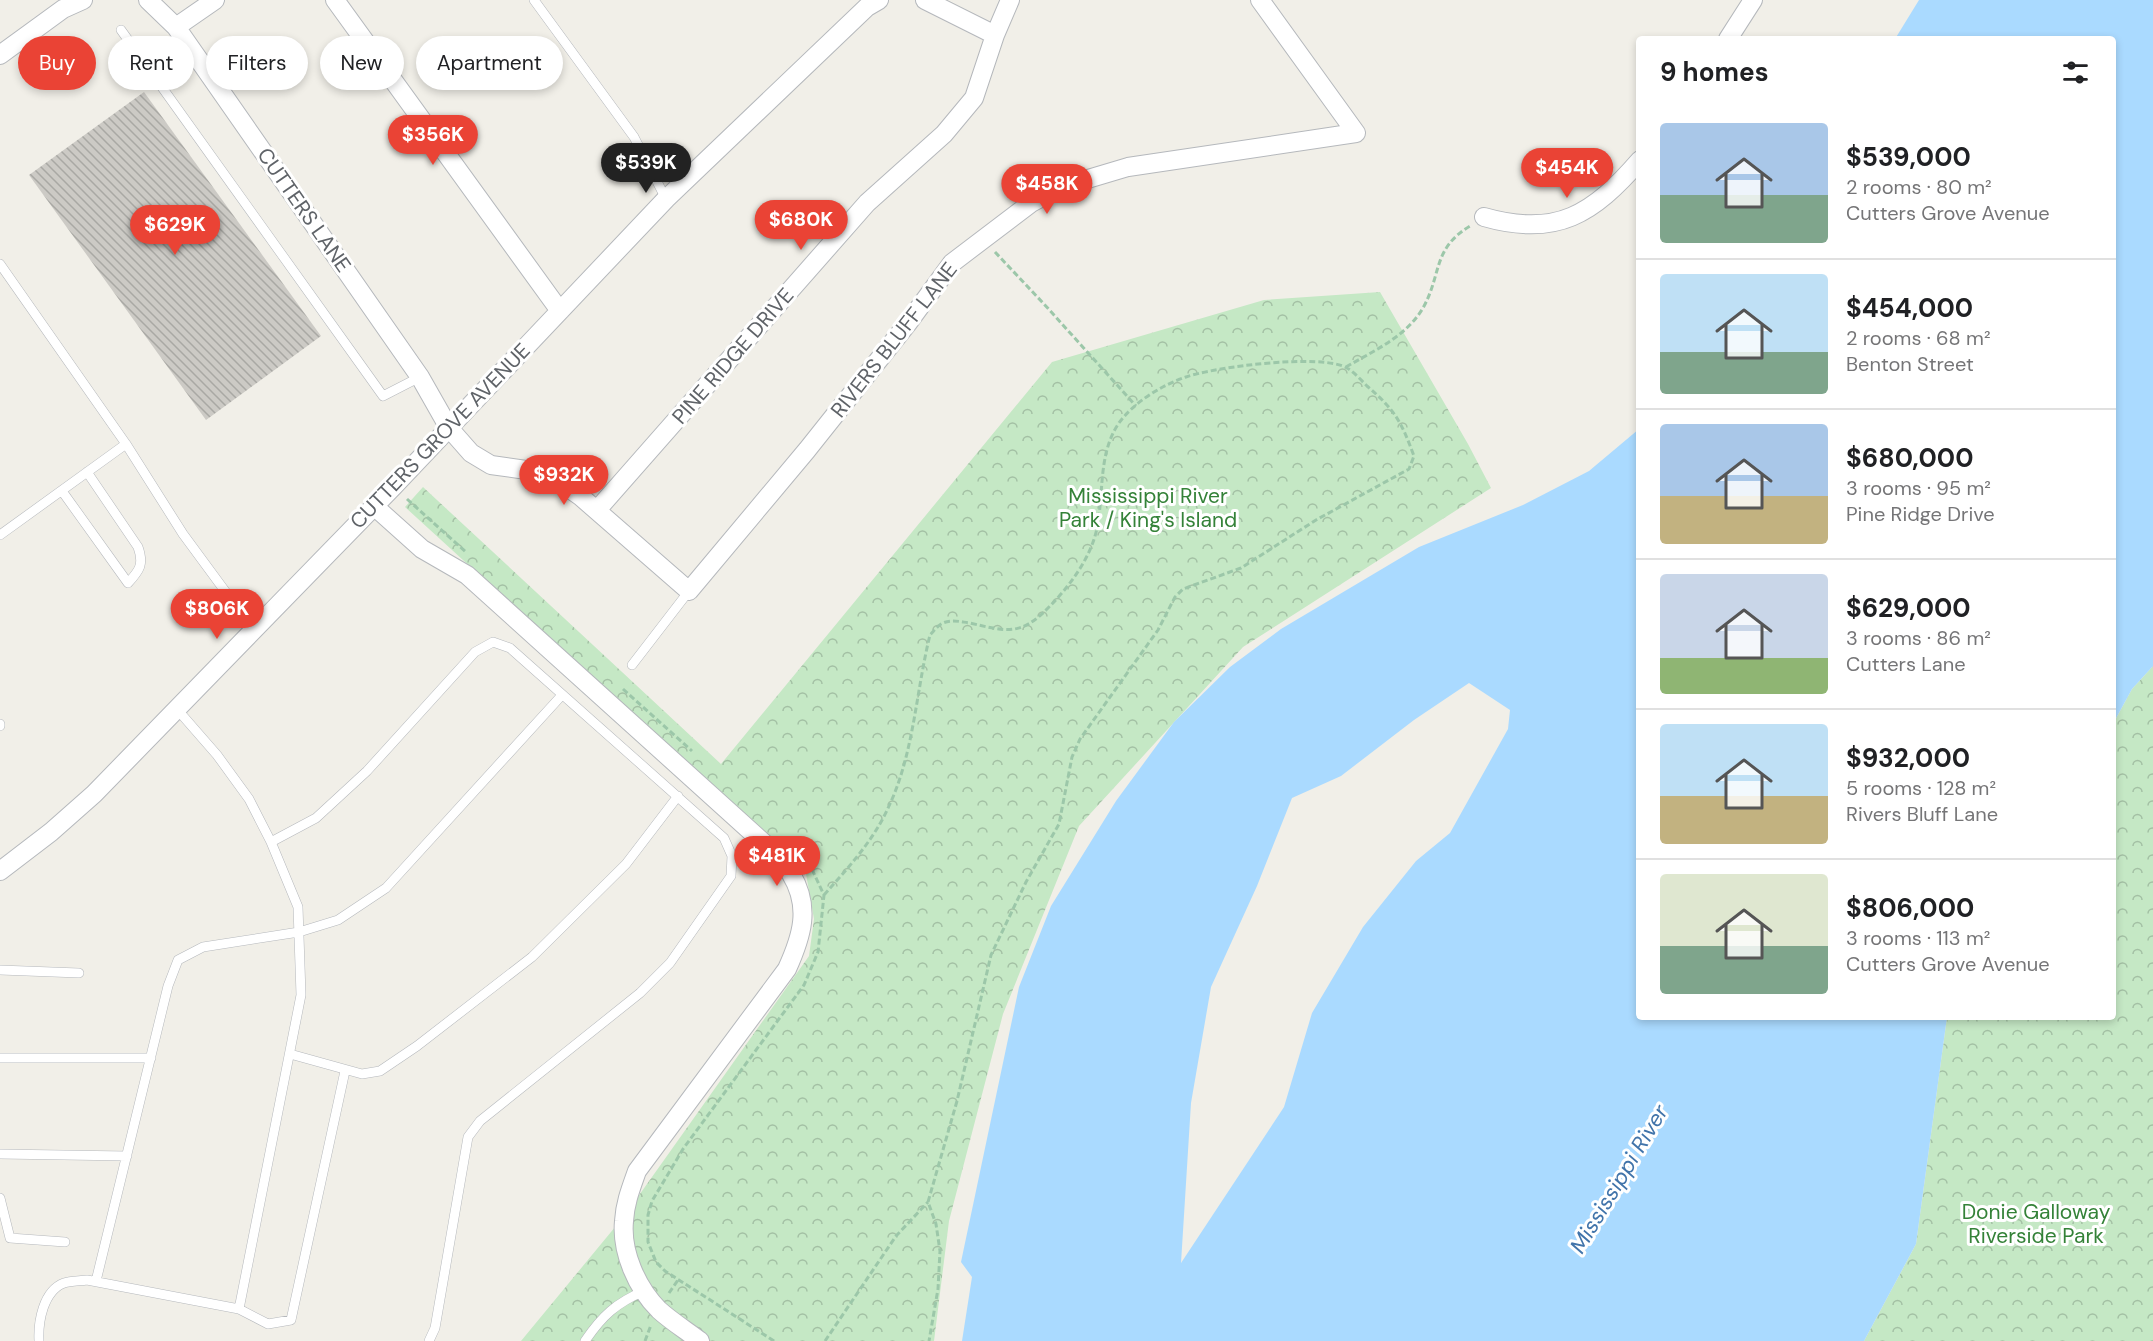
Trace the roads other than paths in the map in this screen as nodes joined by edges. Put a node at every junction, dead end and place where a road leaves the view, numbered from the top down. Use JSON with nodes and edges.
{"nodes":[{"id":1,"x":83,"y":0,"type":"edge"},
{"id":2,"x":148,"y":0,"type":"edge"},
{"id":3,"x":215,"y":0,"type":"edge"},
{"id":4,"x":335,"y":0,"type":"edge"},
{"id":5,"x":534,"y":0,"type":"edge"},
{"id":6,"x":924,"y":0,"type":"edge"},
{"id":7,"x":1010,"y":0,"type":"edge"},
{"id":8,"x":1260,"y":0,"type":"edge"},
{"id":9,"x":1753,"y":0,"type":"edge"},
{"id":10,"x":869,"y":2,"type":"edge"},
{"id":11,"x":176,"y":27,"type":"junction"},
{"id":12,"x":121,"y":30,"type":"dead end"},
{"id":13,"x":995,"y":35,"type":"junction"},
{"id":14,"x":1730,"y":36,"type":"edge"},
{"id":15,"x":0,"y":55,"type":"edge"},
{"id":16,"x":1636,"y":164,"type":"edge"},
{"id":17,"x":666,"y":199,"type":"junction"},
{"id":18,"x":1484,"y":217,"type":"road end"},
{"id":19,"x":0,"y":264,"type":"edge"},
{"id":20,"x":560,"y":311,"type":"junction"},
{"id":21,"x":420,"y":377,"type":"junction"},
{"id":22,"x":449,"y":428,"type":"junction"},
{"id":23,"x":126,"y":444,"type":"junction"},
{"id":24,"x":87,"y":472,"type":"junction"},
{"id":25,"x":62,"y":490,"type":"junction"},
{"id":26,"x":374,"y":506,"type":"junction"},
{"id":27,"x":597,"y":510,"type":"junction"},
{"id":28,"x":0,"y":535,"type":"edge"},
{"id":29,"x":689,"y":591,"type":"junction"},
{"id":30,"x":254,"y":629,"type":"junction"},
{"id":31,"x":632,"y":665,"type":"dead end"},
{"id":32,"x":562,"y":694,"type":"junction"},
{"id":33,"x":176,"y":708,"type":"junction"},
{"id":34,"x":678,"y":796,"type":"junction"},
{"id":35,"x":271,"y":842,"type":"junction"},
{"id":36,"x":0,"y":871,"type":"edge"},
{"id":37,"x":299,"y":932,"type":"junction"},
{"id":38,"x":0,"y":970,"type":"edge"},
{"id":39,"x":79,"y":973,"type":"dead end"},
{"id":40,"x":290,"y":1054,"type":"junction"},
{"id":41,"x":0,"y":1058,"type":"edge"},
{"id":42,"x":151,"y":1058,"type":"junction"},
{"id":43,"x":345,"y":1071,"type":"junction"},
{"id":44,"x":0,"y":1154,"type":"edge"},
{"id":45,"x":127,"y":1156,"type":"junction"},
{"id":46,"x":0,"y":1198,"type":"edge"},
{"id":47,"x":65,"y":1242,"type":"dead end"},
{"id":48,"x":96,"y":1281,"type":"junction"},
{"id":49,"x":644,"y":1291,"type":"junction"},
{"id":50,"x":239,"y":1309,"type":"junction"},
{"id":51,"x":39,"y":1341,"type":"edge"},
{"id":52,"x":429,"y":1341,"type":"edge"},
{"id":53,"x":585,"y":1341,"type":"edge"},
{"id":54,"x":700,"y":1341,"type":"edge"}],
"edges":[{"from":1,"to":15,"type":"street"},
{"from":2,"to":11,"type":"street","name":"CUTTERS LANE"},
{"from":3,"to":11,"type":"street"},
{"from":4,"to":20,"type":"street"},
{"from":5,"to":17,"type":"lane"},
{"from":6,"to":13,"type":"street"},
{"from":7,"to":13,"type":"street","name":"PINE RIDGE DRIVE"},
{"from":8,"to":29,"type":"street","name":"RIVERS BLUFF LANE"},
{"from":9,"to":14,"type":"street"},
{"from":10,"to":17,"type":"street","name":"CUTTERS GROVE AVENUE"},
{"from":11,"to":21,"type":"street","name":"CUTTERS LANE"},
{"from":12,"to":21,"type":"lane"},
{"from":13,"to":27,"type":"street","name":"PINE RIDGE DRIVE"},
{"from":16,"to":18,"type":"street"},
{"from":17,"to":20,"type":"street","name":"CUTTERS GROVE AVENUE"},
{"from":19,"to":23,"type":"lane"},
{"from":20,"to":22,"type":"street","name":"CUTTERS GROVE AVENUE"},
{"from":21,"to":22,"type":"street","name":"CUTTERS LANE"},
{"from":22,"to":26,"type":"street","name":"CUTTERS GROVE AVENUE"},
{"from":22,"to":27,"type":"street"},
{"from":23,"to":24,"type":"lane"},
{"from":23,"to":30,"type":"lane"},
{"from":24,"to":25,"type":"lane"},
{"from":24,"to":25,"type":"lane"},
{"from":25,"to":28,"type":"lane"},
{"from":26,"to":30,"type":"street","name":"CUTTERS GROVE AVENUE"},
{"from":26,"to":49,"type":"street"},
{"from":27,"to":29,"type":"street"},
{"from":29,"to":31,"type":"lane"},
{"from":30,"to":33,"type":"street","name":"CUTTERS GROVE AVENUE"},
{"from":32,"to":34,"type":"lane"},
{"from":32,"to":35,"type":"lane"},
{"from":32,"to":37,"type":"lane"},
{"from":33,"to":35,"type":"lane"},
{"from":33,"to":36,"type":"street","name":"CUTTERS GROVE AVENUE"},
{"from":34,"to":43,"type":"lane"},
{"from":34,"to":52,"type":"lane"},
{"from":35,"to":37,"type":"lane"},
{"from":37,"to":40,"type":"lane"},
{"from":37,"to":42,"type":"lane"},
{"from":38,"to":39,"type":"lane"},
{"from":40,"to":43,"type":"lane"},
{"from":40,"to":50,"type":"lane"},
{"from":41,"to":42,"type":"lane"},
{"from":42,"to":45,"type":"lane"},
{"from":43,"to":50,"type":"lane"},
{"from":44,"to":45,"type":"lane"},
{"from":45,"to":48,"type":"lane"},
{"from":46,"to":47,"type":"lane"},
{"from":48,"to":50,"type":"lane"},
{"from":48,"to":51,"type":"lane"},
{"from":49,"to":53,"type":"lane"},
{"from":49,"to":54,"type":"street"}]}
